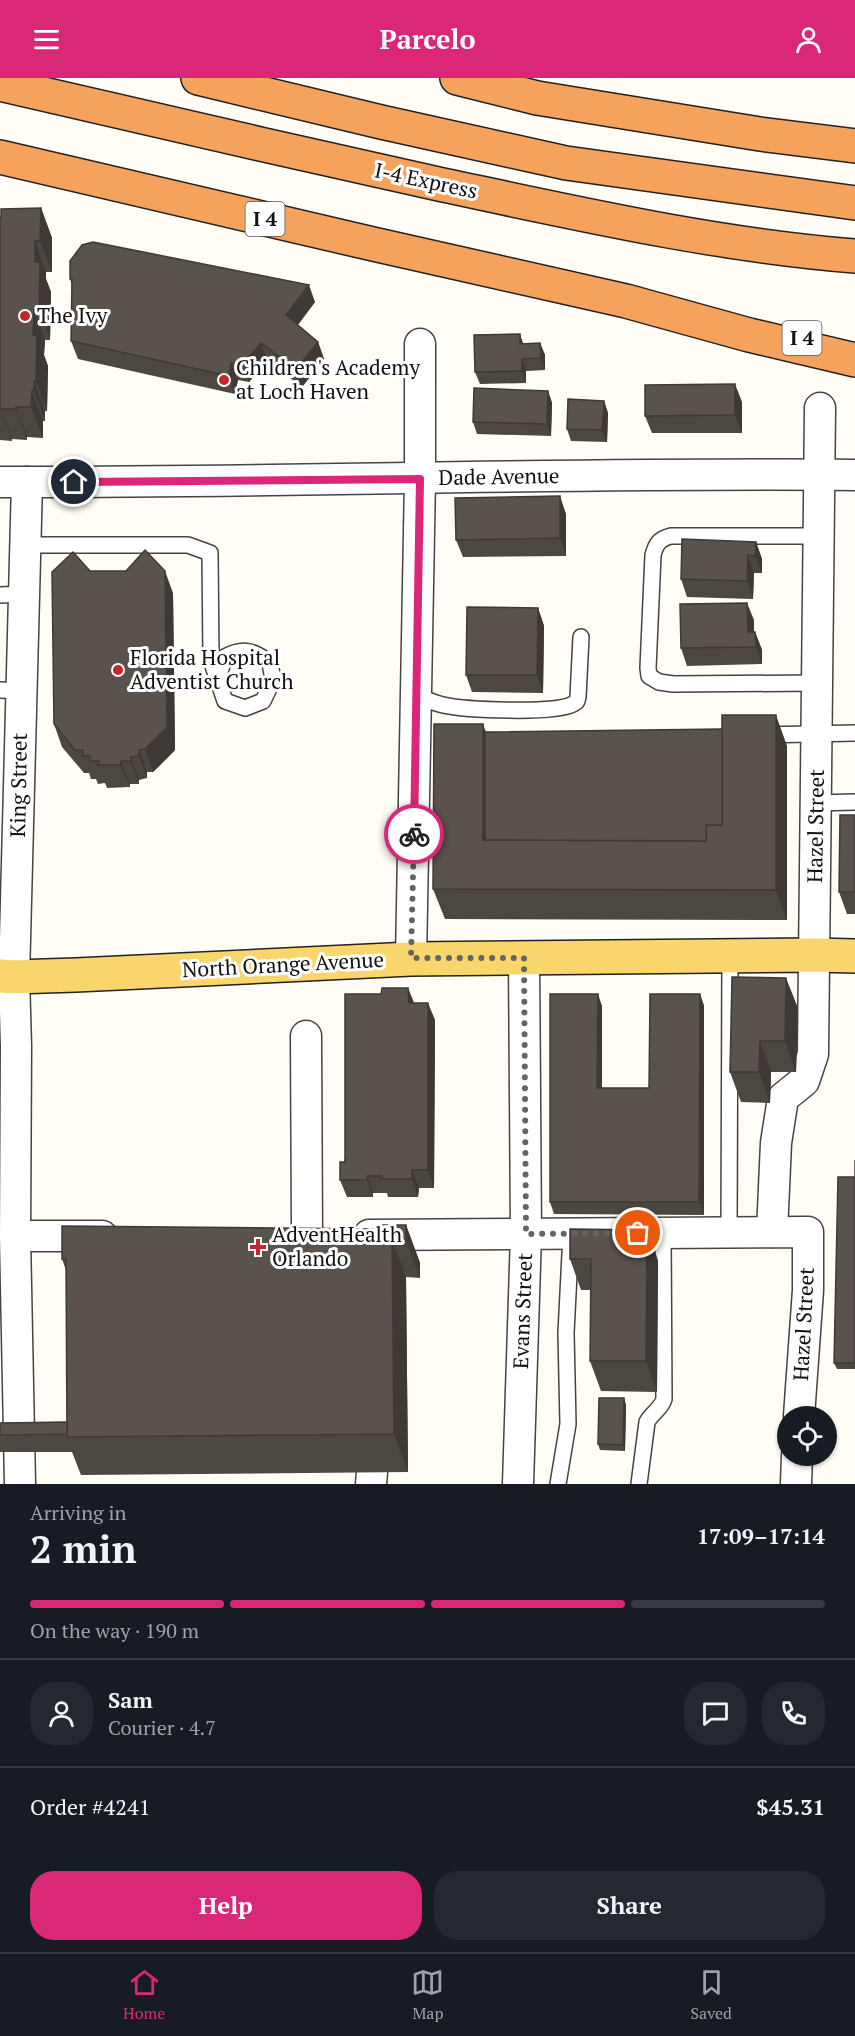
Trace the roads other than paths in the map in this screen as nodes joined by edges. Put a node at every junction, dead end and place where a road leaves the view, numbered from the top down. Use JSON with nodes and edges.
{"nodes":[{"id":1,"x":198,"y":78,"type":"edge"},
{"id":2,"x":458,"y":78,"type":"edge"},
{"id":3,"x":0,"y":84,"type":"edge"},
{"id":4,"x":855,"y":146,"type":"edge"},
{"id":5,"x":0,"y":157,"type":"edge"},
{"id":6,"x":855,"y":203,"type":"edge"},
{"id":7,"x":855,"y":256,"type":"edge"},
{"id":8,"x":749,"y":335,"type":"junction"},
{"id":9,"x":855,"y":340,"type":"edge"},
{"id":10,"x":420,"y":344,"type":"dead end"},
{"id":11,"x":855,"y":360,"type":"edge"},
{"id":12,"x":820,"y":408,"type":"dead end"},
{"id":13,"x":820,"y":474,"type":"junction"},
{"id":14,"x":855,"y":475,"type":"edge"},
{"id":15,"x":420,"y":479,"type":"junction"},
{"id":16,"x":13,"y":482,"type":"edge"},
{"id":17,"x":819,"y":536,"type":"junction"},
{"id":18,"x":25,"y":545,"type":"junction"},
{"id":19,"x":12,"y":595,"type":"edge"},
{"id":20,"x":581,"y":637,"type":"dead end"},
{"id":21,"x":217,"y":680,"type":"dead end"},
{"id":22,"x":818,"y":683,"type":"junction"},
{"id":23,"x":11,"y":691,"type":"edge"},
{"id":24,"x":416,"y":695,"type":"junction"},
{"id":25,"x":855,"y":733,"type":"edge"},
{"id":26,"x":817,"y":734,"type":"junction"},
{"id":27,"x":748,"y":735,"type":"edge"},
{"id":28,"x":855,"y":802,"type":"edge"},
{"id":29,"x":816,"y":803,"type":"junction"},
{"id":30,"x":814,"y":955,"type":"junction"},
{"id":31,"x":730,"y":956,"type":"junction"},
{"id":32,"x":855,"y":956,"type":"edge"},
{"id":33,"x":411,"y":958,"type":"junction"},
{"id":34,"x":524,"y":958,"type":"junction"},
{"id":35,"x":7,"y":977,"type":"edge"},
{"id":36,"x":306,"y":1036,"type":"dead end"},
{"id":37,"x":772,"y":1232,"type":"junction"},
{"id":38,"x":663,"y":1233,"type":"junction"},
{"id":39,"x":729,"y":1233,"type":"junction"},
{"id":40,"x":526,"y":1234,"type":"junction"},
{"id":41,"x":571,"y":1234,"type":"junction"},
{"id":42,"x":15,"y":1236,"type":"junction"},
{"id":43,"x":126,"y":1236,"type":"edge"},
{"id":44,"x":8,"y":1355,"type":"edge"},
{"id":45,"x":800,"y":1406,"type":"edge"},
{"id":46,"x":797,"y":1466,"type":"edge"},
{"id":47,"x":20,"y":1484,"type":"edge"},
{"id":48,"x":518,"y":1484,"type":"edge"},
{"id":49,"x":558,"y":1484,"type":"edge"},
{"id":50,"x":639,"y":1484,"type":"edge"},
{"id":51,"x":796,"y":1484,"type":"edge"}],
"edges":[{"from":1,"to":6,"type":"highway"},
{"from":2,"to":4,"type":"highway"},
{"from":3,"to":7,"type":"highway","name":"I-4 Express"},
{"from":5,"to":8,"type":"highway","number":"I 4"},
{"from":8,"to":9,"type":"highway","number":"I 4"},
{"from":8,"to":11,"type":"highway"},
{"from":10,"to":15,"type":"street"},
{"from":12,"to":13,"type":"street","name":"Hazel Street"},
{"from":13,"to":14,"type":"street","name":"Dade Avenue"},
{"from":13,"to":15,"type":"street","name":"Dade Avenue"},
{"from":13,"to":17,"type":"street","name":"Hazel Street"},
{"from":15,"to":16,"type":"street","name":"Dade Avenue"},
{"from":15,"to":24,"type":"street"},
{"from":16,"to":18,"type":"street","name":"King Street"},
{"from":17,"to":22,"type":"street","name":"Hazel Street"},
{"from":17,"to":22,"type":"lane"},
{"from":18,"to":19,"type":"street","name":"King Street"},
{"from":18,"to":21,"type":"lane"},
{"from":19,"to":23,"type":"street","name":"King Street"},
{"from":20,"to":24,"type":"lane"},
{"from":22,"to":26,"type":"street","name":"Hazel Street"},
{"from":23,"to":35,"type":"street","name":"King Street"},
{"from":24,"to":33,"type":"street"},
{"from":25,"to":26,"type":"lane"},
{"from":26,"to":27,"type":"lane"},
{"from":26,"to":29,"type":"street","name":"Hazel Street"},
{"from":28,"to":29,"type":"lane"},
{"from":29,"to":30,"type":"street","name":"Hazel Street"},
{"from":30,"to":31,"type":"main road","name":"North Orange Avenue"},
{"from":30,"to":32,"type":"main road","name":"North Orange Avenue"},
{"from":30,"to":37,"type":"street","name":"Hazel Street"},
{"from":31,"to":34,"type":"main road","name":"North Orange Avenue"},
{"from":31,"to":39,"type":"lane"},
{"from":33,"to":34,"type":"main road","name":"North Orange Avenue"},
{"from":33,"to":35,"type":"main road","name":"North Orange Avenue"},
{"from":34,"to":40,"type":"street","name":"Evans Street"},
{"from":35,"to":42,"type":"street","name":"King Street"},
{"from":36,"to":40,"type":"street"},
{"from":37,"to":39,"type":"street"},
{"from":37,"to":45,"type":"street","name":"Hazel Street"},
{"from":38,"to":39,"type":"street"},
{"from":38,"to":41,"type":"street"},
{"from":38,"to":50,"type":"lane"},
{"from":40,"to":41,"type":"street"},
{"from":40,"to":48,"type":"street","name":"Evans Street"},
{"from":41,"to":49,"type":"lane"},
{"from":42,"to":43,"type":"street"},
{"from":42,"to":44,"type":"street","name":"King Street"},
{"from":44,"to":47,"type":"street","name":"King Street"},
{"from":46,"to":51,"type":"street"}]}
